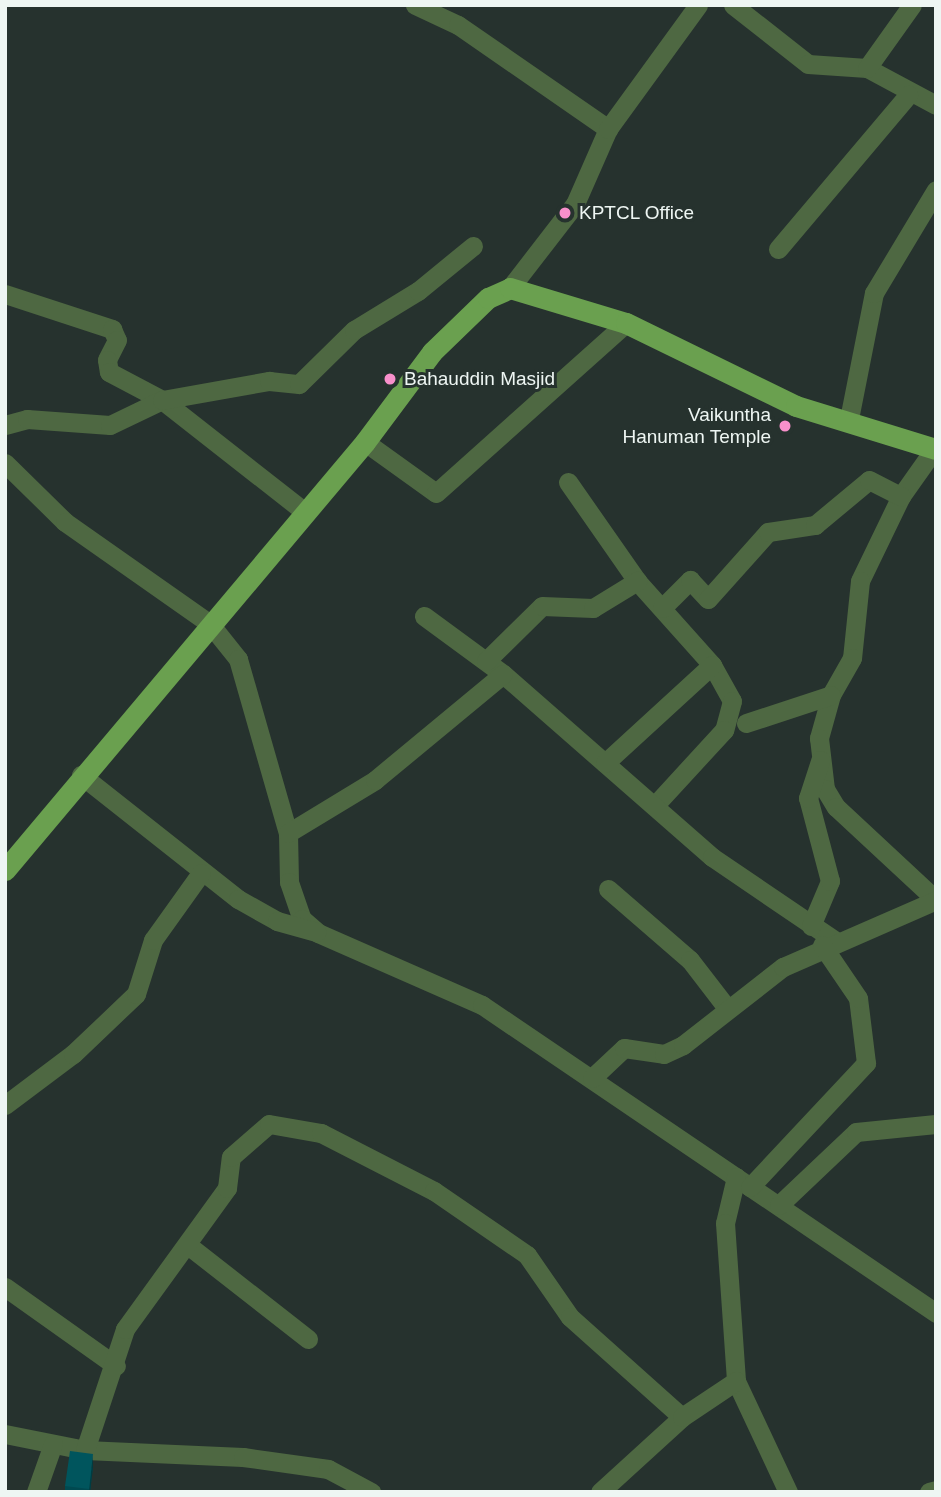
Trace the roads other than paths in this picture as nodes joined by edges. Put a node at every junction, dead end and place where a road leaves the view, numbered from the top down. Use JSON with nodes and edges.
{"nodes":[{"id":1,"x":415,"y":5,"type":"edge"},
{"id":2,"x":698,"y":5,"type":"edge"},
{"id":3,"x":733,"y":5,"type":"edge"},
{"id":4,"x":912,"y":5,"type":"edge"},
{"id":5,"x":867,"y":68,"type":"junction"},
{"id":6,"x":908,"y":94,"type":"junction"},
{"id":7,"x":935,"y":109,"type":"edge"},
{"id":8,"x":608,"y":129,"type":"junction"},
{"id":9,"x":936,"y":190,"type":"edge"},
{"id":10,"x":472,"y":246,"type":"dead end"},
{"id":11,"x":778,"y":249,"type":"dead end"},
{"id":12,"x":510,"y":288,"type":"junction"},
{"id":13,"x":5,"y":293,"type":"edge"},
{"id":14,"x":626,"y":323,"type":"junction"},
{"id":15,"x":162,"y":400,"type":"junction"},
{"id":16,"x":849,"y":419,"type":"junction"},
{"id":17,"x":5,"y":425,"type":"edge"},
{"id":18,"x":365,"y":442,"type":"junction"},
{"id":19,"x":935,"y":448,"type":"edge"},
{"id":20,"x":5,"y":463,"type":"edge"},
{"id":21,"x":568,"y":482,"type":"dead end"},
{"id":22,"x":901,"y":496,"type":"junction"},
{"id":23,"x":305,"y":512,"type":"junction"},
{"id":24,"x":637,"y":581,"type":"junction"},
{"id":25,"x":662,"y":608,"type":"junction"},
{"id":26,"x":424,"y":616,"type":"dead end"},
{"id":27,"x":210,"y":624,"type":"junction"},
{"id":28,"x":486,"y":661,"type":"junction"},
{"id":29,"x":712,"y":665,"type":"junction"},
{"id":30,"x":503,"y":674,"type":"junction"},
{"id":31,"x":831,"y":695,"type":"junction"},
{"id":32,"x":746,"y":723,"type":"dead end"},
{"id":33,"x":820,"y":760,"type":"junction"},
{"id":34,"x":605,"y":763,"type":"junction"},
{"id":35,"x":81,"y":775,"type":"junction"},
{"id":36,"x":654,"y":806,"type":"junction"},
{"id":37,"x":288,"y":832,"type":"junction"},
{"id":38,"x":5,"y":870,"type":"edge"},
{"id":39,"x":201,"y":873,"type":"junction"},
{"id":40,"x":608,"y":889,"type":"dead end"},
{"id":41,"x":936,"y":900,"type":"edge"},
{"id":42,"x":811,"y":926,"type":"junction"},
{"id":43,"x":318,"y":933,"type":"junction"},
{"id":44,"x":828,"y":943,"type":"junction"},
{"id":45,"x":727,"y":1008,"type":"junction"},
{"id":46,"x":592,"y":1078,"type":"junction"},
{"id":47,"x":5,"y":1105,"type":"edge"},
{"id":48,"x":936,"y":1124,"type":"edge"},
{"id":49,"x":743,"y":1182,"type":"junction"},
{"id":50,"x":779,"y":1205,"type":"junction"},
{"id":51,"x":189,"y":1246,"type":"junction"},
{"id":52,"x":5,"y":1287,"type":"edge"},
{"id":53,"x":936,"y":1313,"type":"edge"},
{"id":54,"x":309,"y":1339,"type":"dead end"},
{"id":55,"x":116,"y":1366,"type":"junction"},
{"id":56,"x":736,"y":1381,"type":"junction"},
{"id":57,"x":682,"y":1417,"type":"junction"},
{"id":58,"x":5,"y":1434,"type":"edge"},
{"id":59,"x":53,"y":1444,"type":"junction"},
{"id":60,"x":85,"y":1450,"type":"junction"},
{"id":61,"x":936,"y":1490,"type":"edge"},
{"id":62,"x":36,"y":1492,"type":"edge"},
{"id":63,"x":371,"y":1492,"type":"edge"},
{"id":64,"x":600,"y":1492,"type":"edge"},
{"id":65,"x":788,"y":1492,"type":"edge"},
{"id":66,"x":929,"y":1492,"type":"edge"}],
"edges":[{"from":1,"to":8,"type":"street"},
{"from":2,"to":8,"type":"street"},
{"from":3,"to":5,"type":"street"},
{"from":4,"to":5,"type":"street"},
{"from":5,"to":6,"type":"street"},
{"from":6,"to":7,"type":"street"},
{"from":6,"to":11,"type":"street"},
{"from":8,"to":12,"type":"street"},
{"from":9,"to":16,"type":"street"},
{"from":10,"to":15,"type":"street"},
{"from":12,"to":14,"type":"main road"},
{"from":12,"to":18,"type":"main road"},
{"from":13,"to":15,"type":"street"},
{"from":14,"to":16,"type":"main road"},
{"from":14,"to":18,"type":"street"},
{"from":15,"to":17,"type":"street"},
{"from":15,"to":23,"type":"street"},
{"from":16,"to":19,"type":"main road"},
{"from":18,"to":23,"type":"main road"},
{"from":19,"to":22,"type":"street"},
{"from":20,"to":27,"type":"street"},
{"from":21,"to":24,"type":"street"},
{"from":22,"to":25,"type":"street"},
{"from":22,"to":31,"type":"street"},
{"from":23,"to":27,"type":"main road"},
{"from":24,"to":25,"type":"street"},
{"from":24,"to":28,"type":"street"},
{"from":25,"to":29,"type":"street"},
{"from":26,"to":28,"type":"street"},
{"from":27,"to":35,"type":"main road"},
{"from":27,"to":37,"type":"street"},
{"from":28,"to":30,"type":"street"},
{"from":29,"to":34,"type":"street"},
{"from":29,"to":36,"type":"street"},
{"from":30,"to":34,"type":"street"},
{"from":30,"to":37,"type":"street"},
{"from":31,"to":32,"type":"street"},
{"from":31,"to":33,"type":"street"},
{"from":33,"to":41,"type":"street"},
{"from":33,"to":42,"type":"street"},
{"from":34,"to":36,"type":"street"},
{"from":35,"to":38,"type":"main road"},
{"from":35,"to":39,"type":"street"},
{"from":36,"to":42,"type":"street"},
{"from":37,"to":43,"type":"street"},
{"from":39,"to":43,"type":"street"},
{"from":39,"to":47,"type":"street"},
{"from":40,"to":45,"type":"street"},
{"from":41,"to":44,"type":"street"},
{"from":42,"to":44,"type":"street"},
{"from":43,"to":46,"type":"street"},
{"from":44,"to":45,"type":"street"},
{"from":44,"to":49,"type":"street"},
{"from":45,"to":46,"type":"street"},
{"from":46,"to":49,"type":"street"},
{"from":48,"to":50,"type":"street"},
{"from":49,"to":50,"type":"street"},
{"from":49,"to":56,"type":"street"},
{"from":50,"to":53,"type":"street"},
{"from":51,"to":54,"type":"street"},
{"from":51,"to":55,"type":"street"},
{"from":51,"to":57,"type":"street"},
{"from":52,"to":55,"type":"street"},
{"from":55,"to":60,"type":"street"},
{"from":56,"to":57,"type":"street"},
{"from":56,"to":65,"type":"street"},
{"from":57,"to":64,"type":"street"},
{"from":58,"to":59,"type":"street"},
{"from":59,"to":60,"type":"street"},
{"from":59,"to":62,"type":"street"},
{"from":60,"to":63,"type":"street"},
{"from":61,"to":66,"type":"street"}]}
